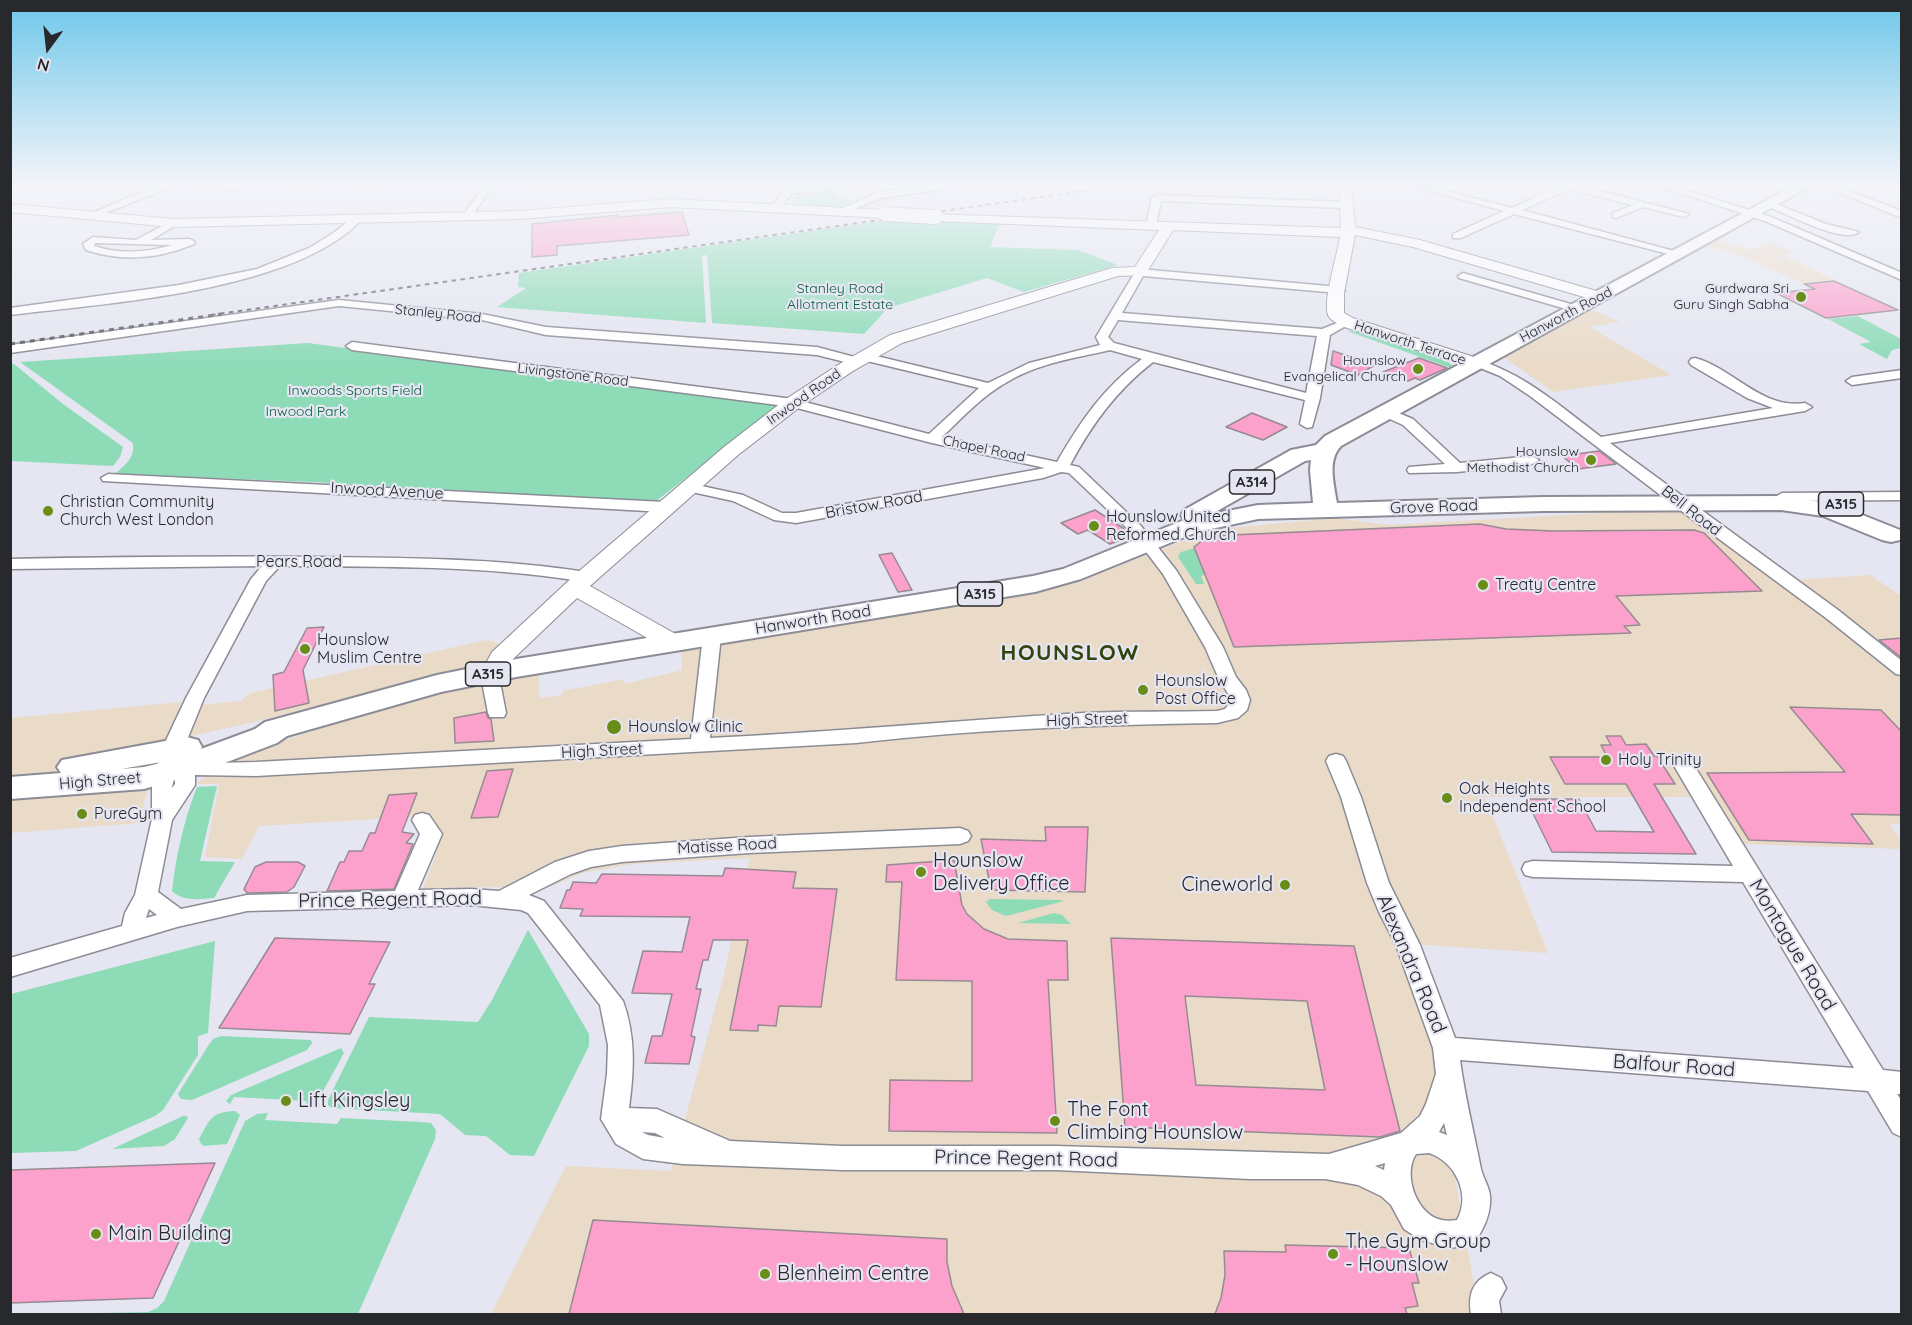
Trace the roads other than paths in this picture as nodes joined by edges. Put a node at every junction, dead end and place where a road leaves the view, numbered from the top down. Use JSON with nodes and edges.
{"nodes":[{"id":1,"x":88,"y":244,"type":"edge"},
{"id":2,"x":184,"y":244,"type":"edge"},
{"id":3,"x":325,"y":244,"type":"edge"},
{"id":4,"x":1157,"y":244,"type":"edge"},
{"id":5,"x":1346,"y":244,"type":"edge"},
{"id":6,"x":1418,"y":244,"type":"edge"},
{"id":7,"x":1641,"y":244,"type":"edge"},
{"id":8,"x":1698,"y":244,"type":"edge"},
{"id":9,"x":1823,"y":244,"type":"edge"},
{"id":10,"x":1680,"y":254,"type":"junction"},
{"id":11,"x":1140,"y":272,"type":"junction"},
{"id":12,"x":1463,"y":276,"type":"dead end"},
{"id":13,"x":1902,"y":277,"type":"edge"},
{"id":14,"x":1339,"y":290,"type":"junction"},
{"id":15,"x":1601,"y":297,"type":"junction"},
{"id":16,"x":1577,"y":309,"type":"junction"},
{"id":17,"x":10,"y":312,"type":"edge"},
{"id":18,"x":1113,"y":316,"type":"junction"},
{"id":19,"x":1347,"y":322,"type":"junction"},
{"id":20,"x":1324,"y":333,"type":"junction"},
{"id":21,"x":352,"y":346,"type":"dead end"},
{"id":22,"x":1110,"y":346,"type":"junction"},
{"id":23,"x":14,"y":351,"type":"edge"},
{"id":24,"x":1151,"y":358,"type":"junction"},
{"id":25,"x":860,"y":359,"type":"junction"},
{"id":26,"x":1695,"y":362,"type":"dead end"},
{"id":27,"x":1474,"y":363,"type":"junction"},
{"id":28,"x":1902,"y":374,"type":"edge"},
{"id":29,"x":1870,"y":378,"type":"junction"},
{"id":30,"x":1852,"y":381,"type":"dead end"},
{"id":31,"x":1885,"y":386,"type":"dead end"},
{"id":32,"x":990,"y":387,"type":"junction"},
{"id":33,"x":1313,"y":398,"type":"junction"},
{"id":34,"x":793,"y":403,"type":"junction"},
{"id":35,"x":1805,"y":407,"type":"dead end"},
{"id":36,"x":1786,"y":409,"type":"junction"},
{"id":37,"x":1384,"y":411,"type":"junction"},
{"id":38,"x":1307,"y":424,"type":"dead end"},
{"id":39,"x":932,"y":439,"type":"junction"},
{"id":40,"x":1600,"y":441,"type":"junction"},
{"id":41,"x":1532,"y":460,"type":"dead end"},
{"id":42,"x":1062,"y":466,"type":"junction"},
{"id":43,"x":1320,"y":467,"type":"junction"},
{"id":44,"x":1457,"y":468,"type":"junction"},
{"id":45,"x":1413,"y":470,"type":"dead end"},
{"id":46,"x":108,"y":478,"type":"dead end"},
{"id":47,"x":688,"y":487,"type":"junction"},
{"id":48,"x":1902,"y":496,"type":"edge"},
{"id":49,"x":1848,"y":500,"type":"junction"},
{"id":50,"x":1710,"y":502,"type":"junction"},
{"id":51,"x":1680,"y":503,"type":"junction"},
{"id":52,"x":665,"y":507,"type":"junction"},
{"id":53,"x":1392,"y":509,"type":"junction"},
{"id":54,"x":1322,"y":510,"type":"junction"},
{"id":55,"x":1258,"y":512,"type":"junction"},
{"id":56,"x":1190,"y":526,"type":"junction"},
{"id":57,"x":1896,"y":539,"type":"edge"},
{"id":58,"x":1148,"y":543,"type":"junction"},
{"id":59,"x":276,"y":561,"type":"junction"},
{"id":60,"x":10,"y":564,"type":"edge"},
{"id":61,"x":582,"y":582,"type":"junction"},
{"id":62,"x":712,"y":636,"type":"junction"},
{"id":63,"x":672,"y":642,"type":"junction"},
{"id":64,"x":1216,"y":654,"type":"joint"},
{"id":65,"x":1902,"y":670,"type":"edge"},
{"id":66,"x":494,"y":673,"type":"junction"},
{"id":67,"x":497,"y":714,"type":"dead end"},
{"id":68,"x":700,"y":745,"type":"junction"},
{"id":69,"x":1336,"y":761,"type":"dead end"},
{"id":70,"x":174,"y":763,"type":"junction"},
{"id":71,"x":1683,"y":764,"type":"dead end"},
{"id":72,"x":10,"y":773,"type":"edge"},
{"id":73,"x":10,"y":788,"type":"edge"},
{"id":74,"x":422,"y":820,"type":"dead end"},
{"id":75,"x":960,"y":836,"type":"dead end"},
{"id":76,"x":1533,"y":869,"type":"dead end"},
{"id":77,"x":1750,"y":874,"type":"junction"},
{"id":78,"x":146,"y":896,"type":"junction"},
{"id":79,"x":403,"y":899,"type":"junction"},
{"id":80,"x":503,"y":899,"type":"junction"},
{"id":81,"x":177,"y":918,"type":"junction"},
{"id":82,"x":132,"y":931,"type":"junction"},
{"id":83,"x":10,"y":968,"type":"edge"},
{"id":84,"x":1446,"y":1048,"type":"junction"},
{"id":85,"x":1448,"y":1076,"type":"junction"},
{"id":86,"x":1876,"y":1081,"type":"junction"},
{"id":87,"x":1902,"y":1083,"type":"edge"},
{"id":88,"x":1902,"y":1125,"type":"edge"},
{"id":89,"x":1411,"y":1142,"type":"junction"},
{"id":90,"x":1325,"y":1166,"type":"junction"},
{"id":91,"x":1469,"y":1170,"type":"junction"},
{"id":92,"x":1399,"y":1195,"type":"junction"}],
"edges":[{"from":1,"to":2,"type":"street"},
{"from":3,"to":17,"type":"street"},
{"from":4,"to":11,"type":"street"},
{"from":5,"to":14,"type":"street"},
{"from":6,"to":15,"type":"street"},
{"from":7,"to":10,"type":"street"},
{"from":8,"to":10,"type":"main road","name":"Hanworth Road","number":"A314"},
{"from":9,"to":13,"type":"street"},
{"from":10,"to":15,"type":"main road","name":"Hanworth Road","number":"A314"},
{"from":11,"to":14,"type":"street"},
{"from":11,"to":18,"type":"street"},
{"from":11,"to":25,"type":"street","name":"Inwood Road"},
{"from":12,"to":16,"type":"street"},
{"from":14,"to":19,"type":"street"},
{"from":15,"to":16,"type":"main road","name":"Hanworth Road","number":"A314"},
{"from":16,"to":27,"type":"main road","name":"Hanworth Road","number":"A314"},
{"from":18,"to":20,"type":"street"},
{"from":18,"to":22,"type":"street"},
{"from":19,"to":20,"type":"street"},
{"from":19,"to":27,"type":"street","name":"Hanworth Terrace"},
{"from":20,"to":33,"type":"street"},
{"from":21,"to":34,"type":"street","name":"Livingstone Road"},
{"from":22,"to":24,"type":"street"},
{"from":22,"to":32,"type":"street"},
{"from":23,"to":25,"type":"street","name":"Stanley Road"},
{"from":24,"to":33,"type":"street"},
{"from":24,"to":42,"type":"street"},
{"from":25,"to":32,"type":"street","name":"Stanley Road"},
{"from":25,"to":34,"type":"street","name":"Inwood Road"},
{"from":26,"to":36,"type":"street"},
{"from":27,"to":37,"type":"main road","name":"Hanworth Road","number":"A314"},
{"from":27,"to":40,"type":"street","name":"Bell Road"},
{"from":28,"to":29,"type":"street"},
{"from":29,"to":30,"type":"street"},
{"from":29,"to":31,"type":"street"},
{"from":32,"to":39,"type":"street"},
{"from":33,"to":38,"type":"street"},
{"from":34,"to":39,"type":"street","name":"Chapel Road"},
{"from":34,"to":47,"type":"street","name":"Inwood Road"},
{"from":35,"to":36,"type":"street"},
{"from":36,"to":40,"type":"street"},
{"from":37,"to":43,"type":"main road","name":"Hanworth Road","number":"A314"},
{"from":37,"to":44,"type":"street"},
{"from":39,"to":42,"type":"street","name":"Chapel Road"},
{"from":40,"to":51,"type":"street","name":"Bell Road"},
{"from":41,"to":44,"type":"street"},
{"from":42,"to":47,"type":"street","name":"Bristow Road"},
{"from":42,"to":58,"type":"street","name":"Chapel Road"},
{"from":43,"to":53,"type":"main road"},
{"from":43,"to":54,"type":"main road"},
{"from":43,"to":55,"type":"main road","name":"Hanworth Road","number":"A314"},
{"from":43,"to":56,"type":"main road","name":"Hanworth Road","number":"A314"},
{"from":44,"to":45,"type":"street"},
{"from":46,"to":52,"type":"street","name":"Inwood Avenue"},
{"from":47,"to":52,"type":"street","name":"Inwood Road"},
{"from":48,"to":49,"type":"street"},
{"from":49,"to":50,"type":"main road","number":"A315"},
{"from":49,"to":57,"type":"main road","number":"A315"},
{"from":50,"to":51,"type":"main road","number":"A315"},
{"from":50,"to":57,"type":"main road","number":"A315"},
{"from":51,"to":53,"type":"main road","name":"Grove Road","number":"A315"},
{"from":51,"to":65,"type":"street","name":"Bell Road"},
{"from":52,"to":61,"type":"street","name":"Inwood Road"},
{"from":53,"to":54,"type":"main road","name":"Grove Road","number":"A315"},
{"from":54,"to":55,"type":"main road","name":"Grove Road","number":"A315"},
{"from":55,"to":56,"type":"main road","name":"Grove Road","number":"A315"},
{"from":56,"to":58,"type":"main road","name":"Hanworth Road","number":"A315"},
{"from":58,"to":62,"type":"main road","name":"Hanworth Road","number":"A315"},
{"from":58,"to":64,"type":"street","name":"Chapel Road"},
{"from":59,"to":60,"type":"street","name":"Pears Road"},
{"from":59,"to":61,"type":"street","name":"Pears Road"},
{"from":59,"to":70,"type":"street"},
{"from":61,"to":63,"type":"street"},
{"from":61,"to":66,"type":"street","name":"Inwood Road"},
{"from":62,"to":63,"type":"main road","name":"Hanworth Road","number":"A315"},
{"from":62,"to":68,"type":"street"},
{"from":63,"to":66,"type":"main road","name":"Hanworth Road","number":"A315"},
{"from":64,"to":68,"type":"street","name":"High Street"},
{"from":66,"to":67,"type":"street"},
{"from":66,"to":70,"type":"main road","name":"Hanworth Road","number":"A315"},
{"from":68,"to":70,"type":"street","name":"High Street"},
{"from":69,"to":84,"type":"street","name":"Alexandra Road"},
{"from":70,"to":72,"type":"main road","name":"High Street"},
{"from":70,"to":73,"type":"main road","name":"High Street","number":"A315"},
{"from":70,"to":78,"type":"street"},
{"from":71,"to":77,"type":"street","name":"Montague Road"},
{"from":74,"to":79,"type":"street"},
{"from":75,"to":80,"type":"street","name":"Matisse Road"},
{"from":76,"to":77,"type":"street"},
{"from":77,"to":86,"type":"street","name":"Montague Road"},
{"from":78,"to":81,"type":"street"},
{"from":78,"to":82,"type":"street"},
{"from":79,"to":80,"type":"street","name":"Prince Regent Road"},
{"from":79,"to":81,"type":"street","name":"Prince Regent Road"},
{"from":80,"to":90,"type":"street","name":"Prince Regent Road"},
{"from":81,"to":82,"type":"street","name":"Prince Regent Road"},
{"from":82,"to":83,"type":"street","name":"Prince Regent Road"},
{"from":84,"to":85,"type":"street","name":"Alexandra Road"},
{"from":84,"to":86,"type":"street","name":"Balfour Road"},
{"from":85,"to":89,"type":"street","name":"Prince Regent Road"},
{"from":85,"to":91,"type":"street","name":"Alexandra Road"},
{"from":86,"to":87,"type":"street","name":"Balfour Road"},
{"from":86,"to":88,"type":"street","name":"Montague Road"},
{"from":89,"to":90,"type":"street","name":"Prince Regent Road"},
{"from":89,"to":91,"type":"street"},
{"from":89,"to":92,"type":"street"},
{"from":90,"to":92,"type":"street","name":"Prince Regent Road"},
{"from":91,"to":92,"type":"street"}]}
